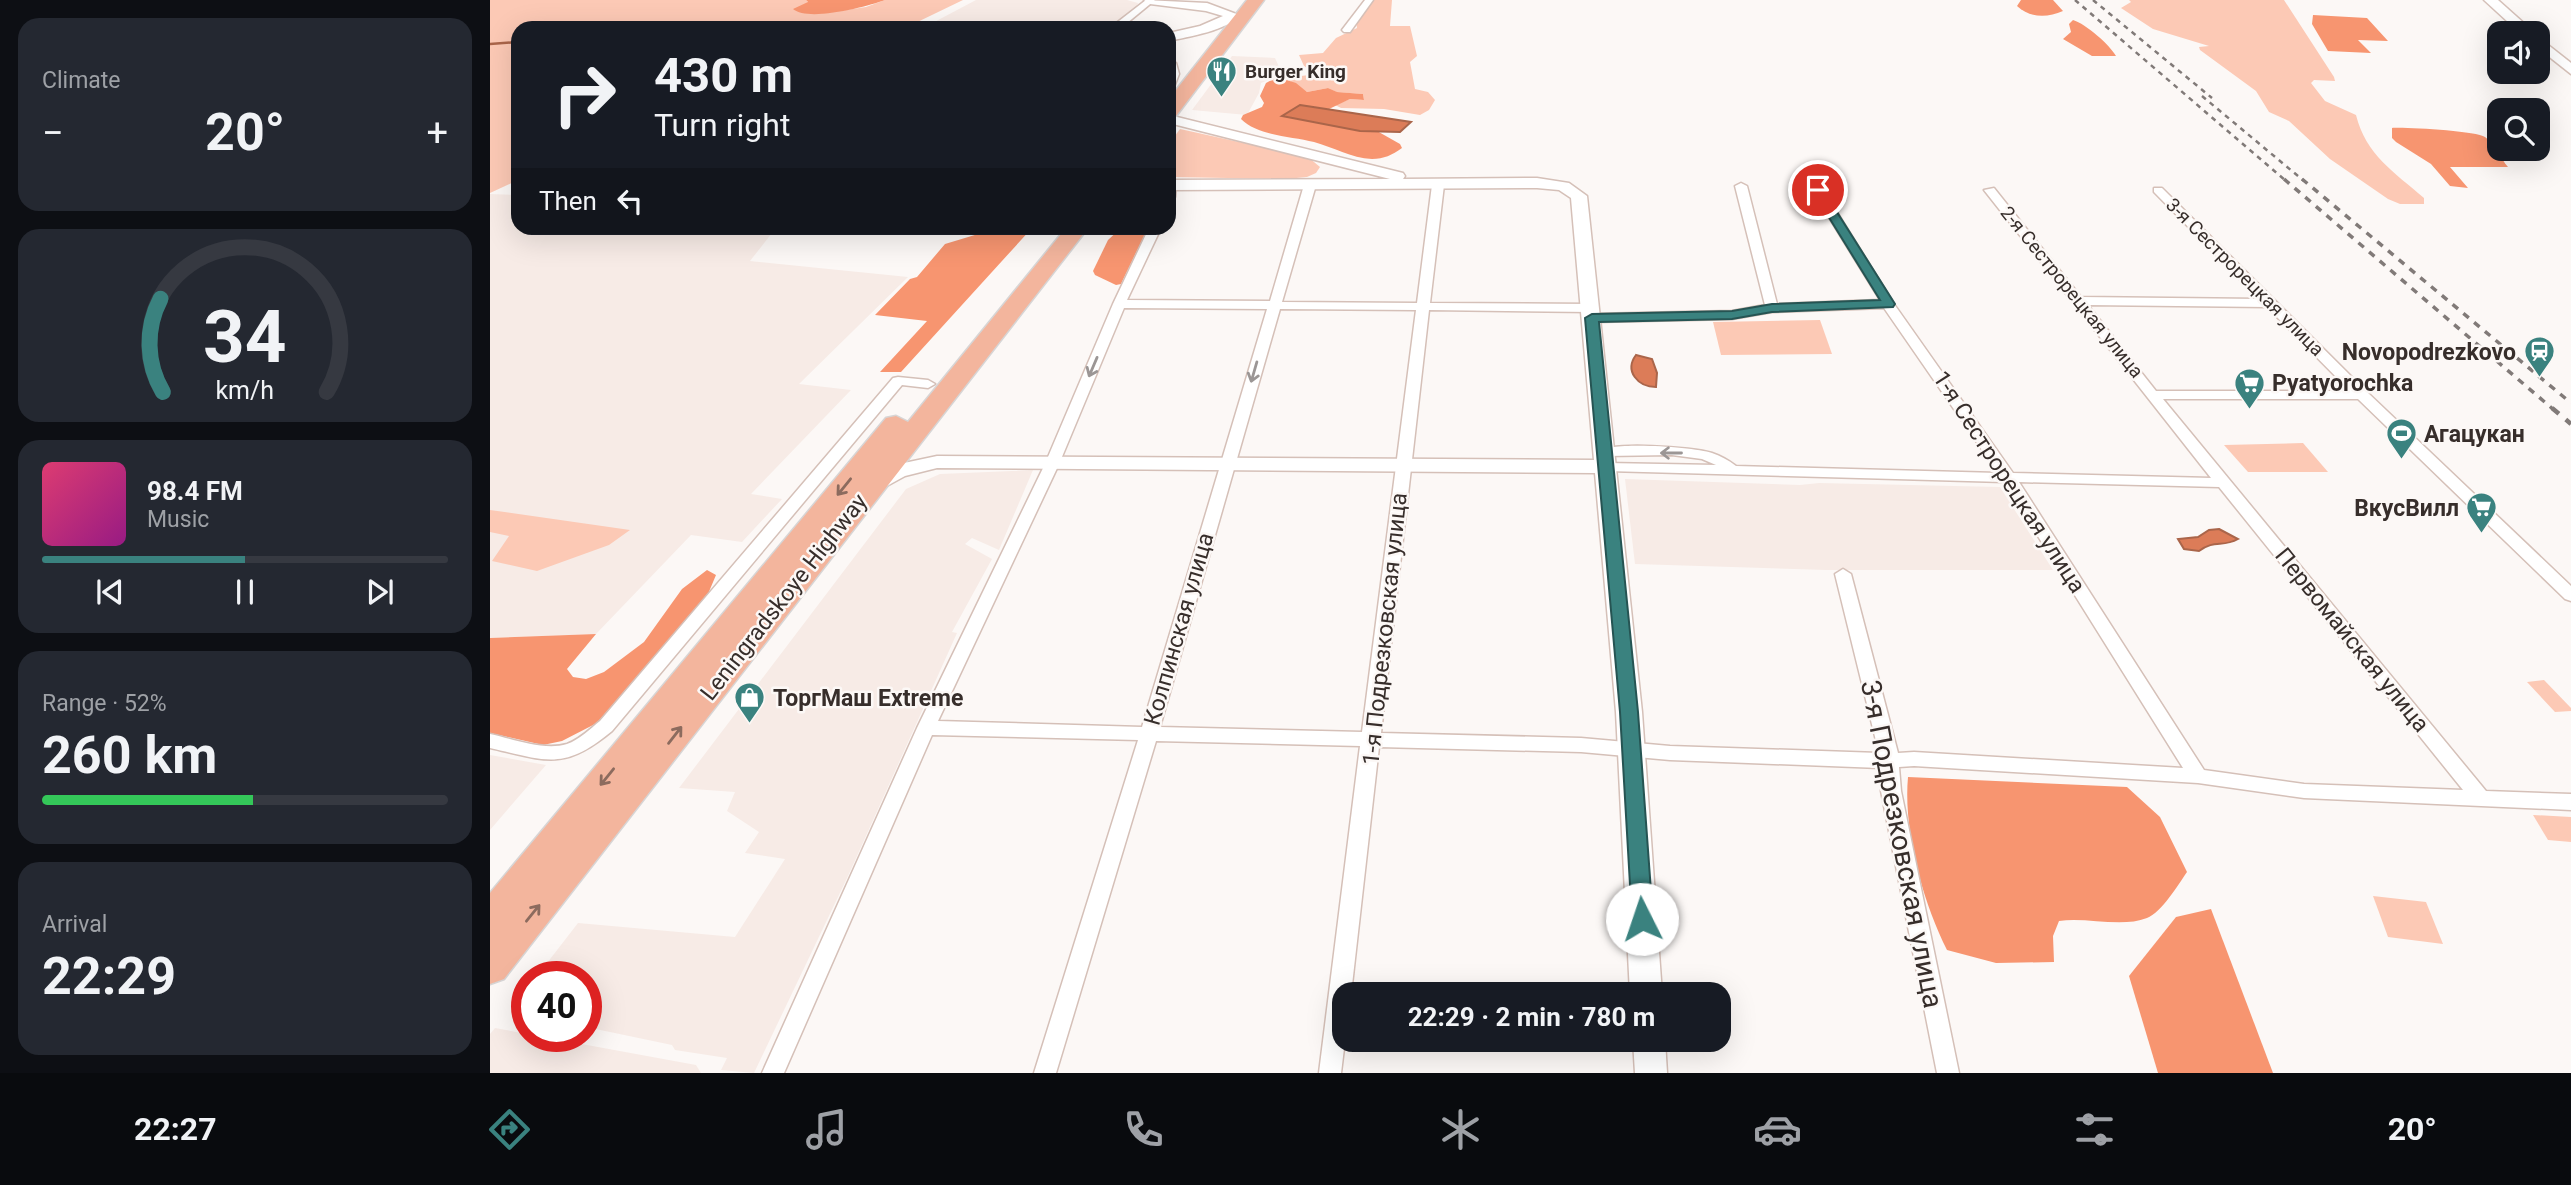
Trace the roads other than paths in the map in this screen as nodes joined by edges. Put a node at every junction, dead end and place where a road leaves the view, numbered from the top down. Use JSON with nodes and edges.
{"nodes":[{"id":1,"x":1151,"y":0,"type":"edge"},
{"id":2,"x":1245,"y":0,"type":"edge"},
{"id":3,"x":1256,"y":0,"type":"edge"},
{"id":4,"x":1369,"y":0,"type":"edge"},
{"id":5,"x":2490,"y":0,"type":"edge"},
{"id":6,"x":1234,"y":11,"type":"edge"},
{"id":7,"x":1124,"y":21,"type":"edge"},
{"id":8,"x":2514,"y":21,"type":"edge"},
{"id":9,"x":1347,"y":30,"type":"dead end"},
{"id":10,"x":1176,"y":35,"type":"edge"},
{"id":11,"x":2550,"y":52,"type":"edge"},
{"id":12,"x":2571,"y":70,"type":"edge"},
{"id":13,"x":1176,"y":85,"type":"edge"},
{"id":14,"x":1176,"y":103,"type":"edge"},
{"id":15,"x":1176,"y":121,"type":"edge"},
{"id":16,"x":1330,"y":159,"type":"junction"},
{"id":17,"x":1176,"y":185,"type":"edge"},
{"id":18,"x":1310,"y":185,"type":"junction"},
{"id":19,"x":1435,"y":185,"type":"junction"},
{"id":20,"x":1741,"y":186,"type":"dead end"},
{"id":21,"x":1818,"y":190,"type":"dead end"},
{"id":22,"x":1990,"y":190,"type":"dead end"},
{"id":23,"x":2158,"y":190,"type":"dead end"},
{"id":24,"x":1054,"y":235,"type":"edge"},
{"id":25,"x":1071,"y":235,"type":"edge"},
{"id":26,"x":1152,"y":235,"type":"edge"},
{"id":27,"x":2079,"y":300,"type":"junction"},
{"id":28,"x":2269,"y":303,"type":"junction"},
{"id":29,"x":1119,"y":304,"type":"junction"},
{"id":30,"x":1888,"y":304,"type":"junction"},
{"id":31,"x":1272,"y":306,"type":"junction"},
{"id":32,"x":1425,"y":307,"type":"junction"},
{"id":33,"x":1772,"y":308,"type":"junction"},
{"id":34,"x":1591,"y":313,"type":"junction"},
{"id":35,"x":928,"y":384,"type":"junction"},
{"id":36,"x":2153,"y":395,"type":"junction"},
{"id":37,"x":2362,"y":395,"type":"junction"},
{"id":38,"x":917,"y":429,"type":"junction"},
{"id":39,"x":1606,"y":460,"type":"junction"},
{"id":40,"x":937,"y":462,"type":"junction"},
{"id":41,"x":1052,"y":464,"type":"junction"},
{"id":42,"x":1227,"y":465,"type":"junction"},
{"id":43,"x":1403,"y":467,"type":"junction"},
{"id":44,"x":2008,"y":476,"type":"junction"},
{"id":45,"x":2224,"y":483,"type":"junction"},
{"id":46,"x":866,"y":494,"type":"junction"},
{"id":47,"x":1843,"y":574,"type":"dead end"},
{"id":48,"x":2571,"y":595,"type":"edge"},
{"id":49,"x":926,"y":727,"type":"junction"},
{"id":50,"x":1149,"y":734,"type":"junction"},
{"id":51,"x":1373,"y":740,"type":"junction"},
{"id":52,"x":490,"y":741,"type":"edge"},
{"id":53,"x":1632,"y":750,"type":"junction"},
{"id":54,"x":1890,"y":761,"type":"junction"},
{"id":55,"x":2198,"y":776,"type":"junction"},
{"id":56,"x":2480,"y":797,"type":"junction"},
{"id":57,"x":2571,"y":802,"type":"edge"},
{"id":58,"x":490,"y":921,"type":"edge"},
{"id":59,"x":490,"y":966,"type":"edge"},
{"id":60,"x":1645,"y":982,"type":"edge"},
{"id":61,"x":1650,"y":1052,"type":"edge"},
{"id":62,"x":773,"y":1073,"type":"edge"},
{"id":63,"x":1045,"y":1073,"type":"edge"},
{"id":64,"x":1330,"y":1073,"type":"edge"},
{"id":65,"x":1651,"y":1073,"type":"edge"},
{"id":66,"x":1948,"y":1073,"type":"edge"}],
"edges":[{"from":1,"to":6,"type":"street"},
{"from":1,"to":7,"type":"street"},
{"from":2,"to":6,"type":"highway"},
{"from":3,"to":14,"type":"highway"},
{"from":4,"to":9,"type":"street"},
{"from":5,"to":8,"type":"street"},
{"from":6,"to":10,"type":"street"},
{"from":6,"to":13,"type":"highway"},
{"from":11,"to":12,"type":"street"},
{"from":15,"to":16,"type":"street"},
{"from":16,"to":18,"type":"street"},
{"from":16,"to":19,"type":"street"},
{"from":17,"to":18,"type":"street"},
{"from":18,"to":19,"type":"street"},
{"from":18,"to":31,"type":"street","name":"Колпинская улица"},
{"from":19,"to":32,"type":"street","name":"1-я Подрезковская улица"},
{"from":19,"to":34,"type":"street"},
{"from":20,"to":33,"type":"street"},
{"from":21,"to":30,"type":"street","name":"1-я Сестрорецкая улица"},
{"from":22,"to":27,"type":"street","name":"2-я Сестрорецкая улица"},
{"from":23,"to":28,"type":"street","name":"3-я Сестрорецкая улица"},
{"from":24,"to":35,"type":"highway","name":"Leningradskoye Highway"},
{"from":25,"to":38,"type":"highway","name":"Leningradskoye Highway"},
{"from":26,"to":29,"type":"street"},
{"from":27,"to":28,"type":"street"},
{"from":27,"to":36,"type":"street","name":"2-я Сестрорецкая улица"},
{"from":28,"to":37,"type":"street","name":"3-я Сестрорецкая улица"},
{"from":29,"to":31,"type":"street"},
{"from":29,"to":41,"type":"street","one_way":true},
{"from":30,"to":33,"type":"street"},
{"from":30,"to":44,"type":"street","name":"1-я Сестрорецкая улица"},
{"from":31,"to":32,"type":"street"},
{"from":31,"to":42,"type":"street","name":"Колпинская улица","one_way":true},
{"from":32,"to":34,"type":"street"},
{"from":32,"to":43,"type":"street","name":"1-я Подрезковская улица"},
{"from":33,"to":34,"type":"street"},
{"from":34,"to":39,"type":"street"},
{"from":35,"to":52,"type":"street"},
{"from":35,"to":58,"type":"highway","name":"Leningradskoye Highway","one_way":true},
{"from":36,"to":37,"type":"street"},
{"from":36,"to":45,"type":"street","name":"2-я Сестрорецкая улица"},
{"from":37,"to":48,"type":"street","name":"3-я Сестрорецкая улица"},
{"from":38,"to":40,"type":"street"},
{"from":38,"to":46,"type":"highway","name":"Leningradskoye Highway"},
{"from":39,"to":43,"type":"street"},
{"from":39,"to":44,"type":"street"},
{"from":39,"to":53,"type":"street"},
{"from":40,"to":41,"type":"street"},
{"from":40,"to":46,"type":"street"},
{"from":41,"to":42,"type":"street"},
{"from":41,"to":49,"type":"street"},
{"from":42,"to":43,"type":"street"},
{"from":42,"to":50,"type":"street","name":"Колпинская улица"},
{"from":43,"to":51,"type":"street","name":"1-я Подрезковская улица"},
{"from":44,"to":45,"type":"street"},
{"from":44,"to":55,"type":"street","name":"1-я Сестрорецкая улица"},
{"from":45,"to":56,"type":"street","name":"Первомайская улица"},
{"from":59,"to":46,"type":"highway","name":"Leningradskoye Highway","one_way":true},
{"from":47,"to":54,"type":"street","name":"3-я Подрезковская улица"},
{"from":49,"to":50,"type":"street"},
{"from":49,"to":62,"type":"street"},
{"from":50,"to":51,"type":"street"},
{"from":50,"to":63,"type":"street","name":"Колпинская улица"},
{"from":51,"to":53,"type":"street"},
{"from":51,"to":64,"type":"street","name":"1-я Подрезковская улица"},
{"from":53,"to":54,"type":"street"},
{"from":53,"to":60,"type":"street"},
{"from":54,"to":55,"type":"street"},
{"from":54,"to":66,"type":"street","name":"3-я Подрезковская улица"},
{"from":55,"to":56,"type":"street"},
{"from":56,"to":57,"type":"street"},
{"from":61,"to":65,"type":"street"}]}
